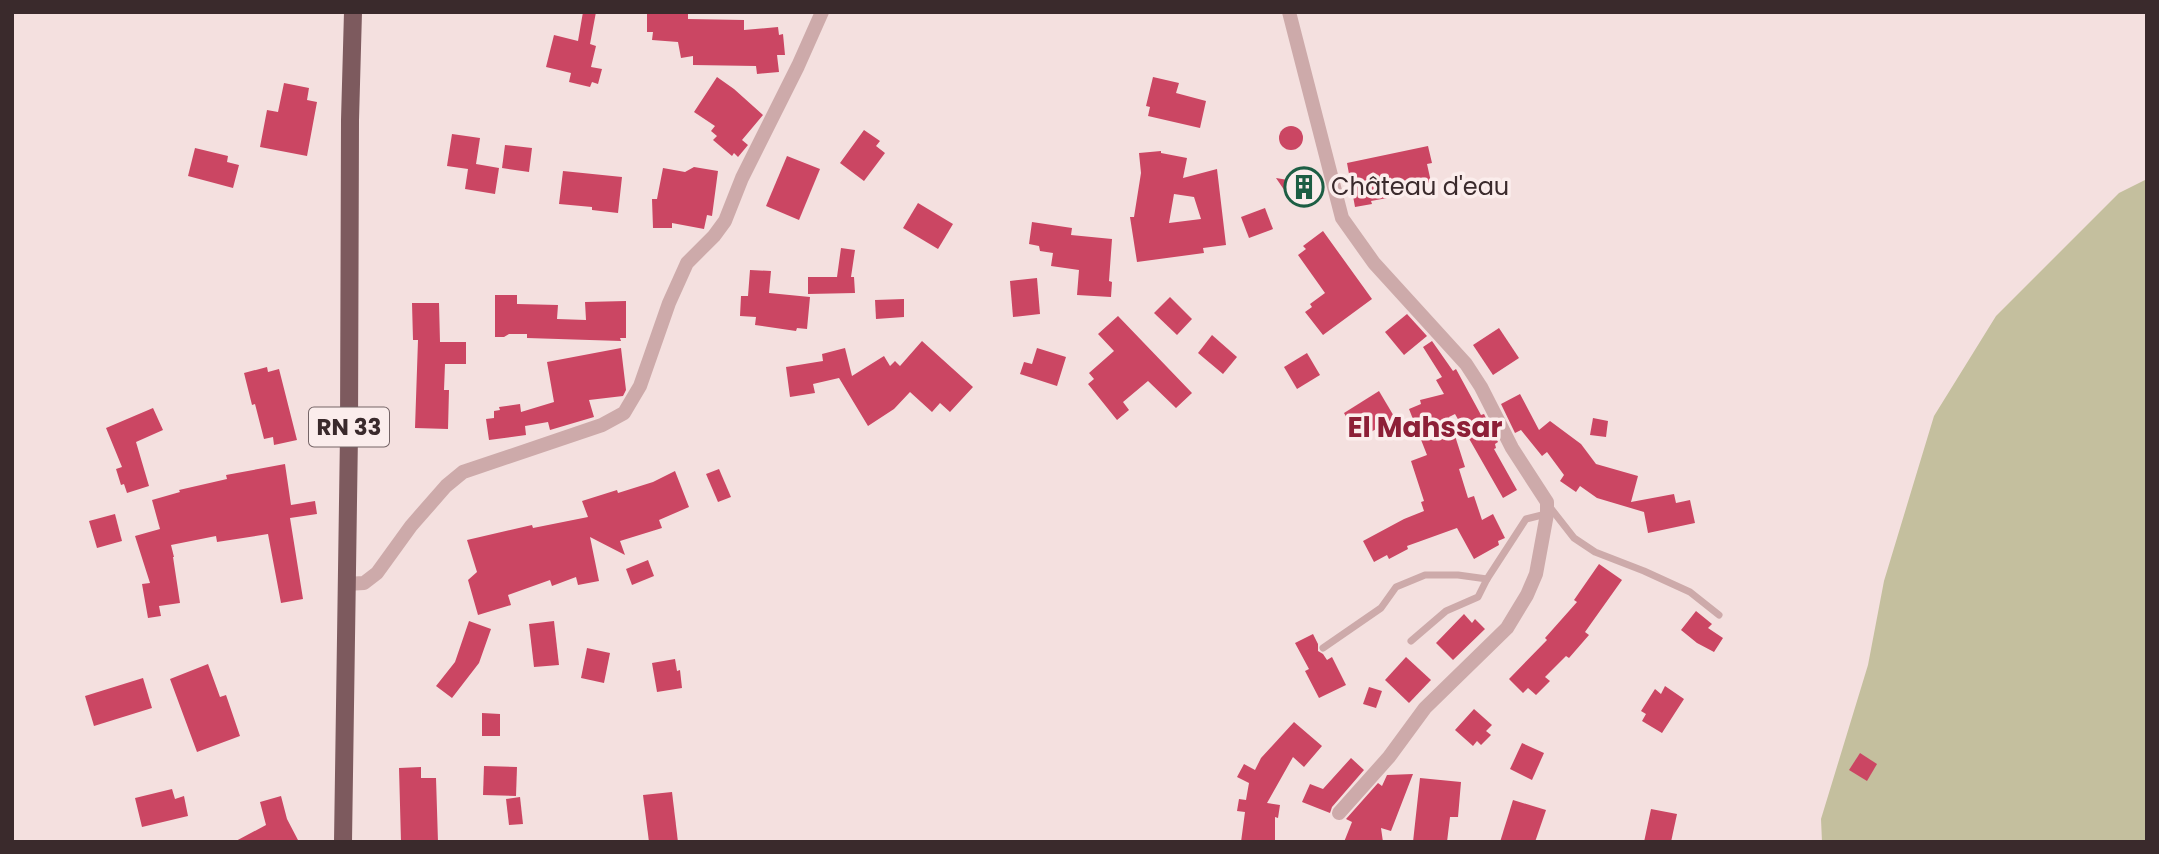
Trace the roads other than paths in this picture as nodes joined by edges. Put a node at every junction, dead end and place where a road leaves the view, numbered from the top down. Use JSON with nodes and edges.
{"nodes":[{"id":1,"x":353,"y":12,"type":"edge"},
{"id":2,"x":822,"y":12,"type":"edge"},
{"id":3,"x":1289,"y":12,"type":"edge"},
{"id":4,"x":1547,"y":508,"type":"junction"},
{"id":5,"x":1487,"y":579,"type":"junction"},
{"id":6,"x":346,"y":584,"type":"junction"},
{"id":7,"x":1719,"y":615,"type":"dead end"},
{"id":8,"x":1411,"y":641,"type":"dead end"},
{"id":9,"x":1323,"y":648,"type":"dead end"},
{"id":10,"x":1339,"y":813,"type":"dead end"},
{"id":11,"x":342,"y":842,"type":"edge"}],
"edges":[{"from":1,"to":6,"type":"main road","number":"RN 33"},
{"from":2,"to":6,"type":"street"},
{"from":3,"to":4,"type":"street"},
{"from":4,"to":5,"type":"lane"},
{"from":4,"to":7,"type":"lane"},
{"from":4,"to":10,"type":"street"},
{"from":5,"to":8,"type":"lane"},
{"from":5,"to":9,"type":"lane"},
{"from":6,"to":11,"type":"main road","number":"RN 33"}]}
